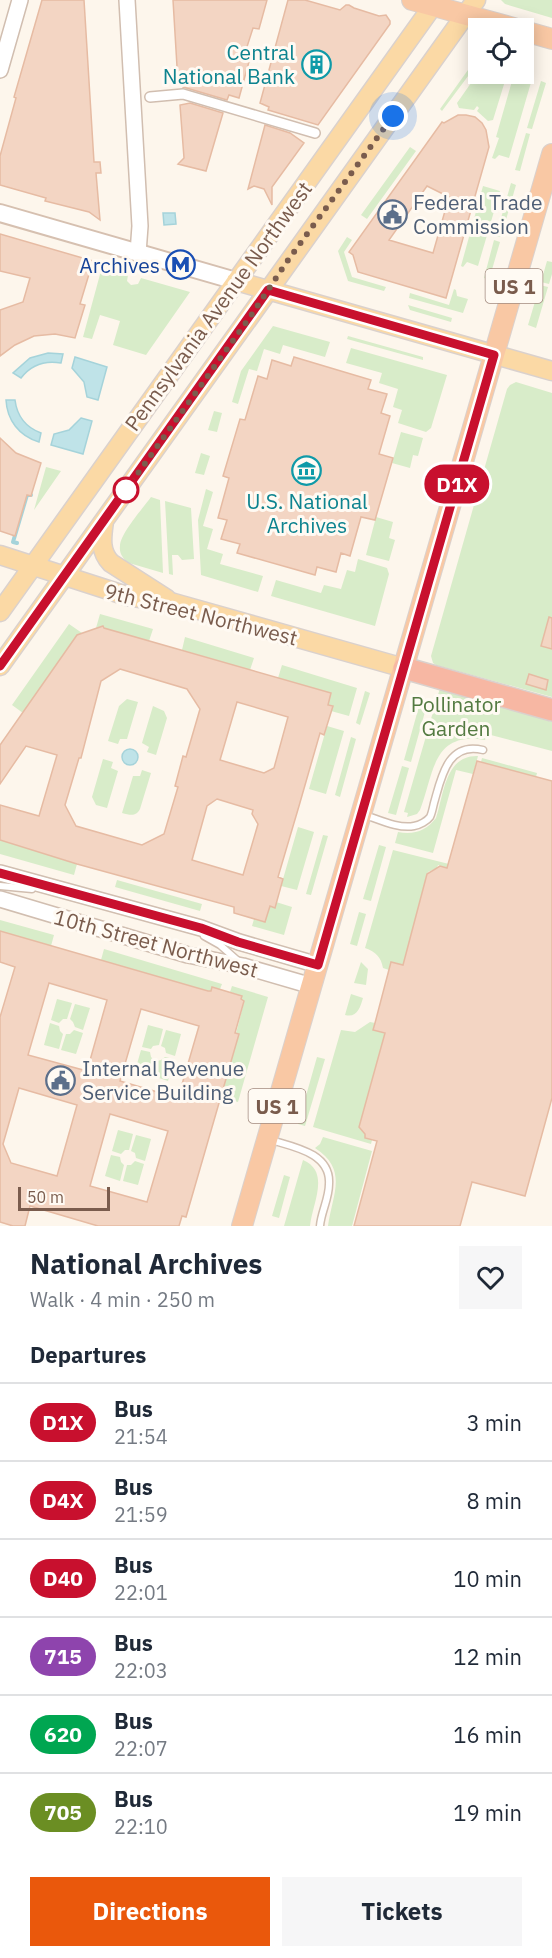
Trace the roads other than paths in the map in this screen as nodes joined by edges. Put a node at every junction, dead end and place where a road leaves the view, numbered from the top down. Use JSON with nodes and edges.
{"nodes":[{"id":1,"x":20,"y":0,"type":"edge"},
{"id":2,"x":127,"y":0,"type":"edge"},
{"id":3,"x":412,"y":0,"type":"edge"},
{"id":4,"x":435,"y":3,"type":"edge"},
{"id":5,"x":471,"y":8,"type":"edge"},
{"id":6,"x":492,"y":18,"type":"edge"},
{"id":7,"x":534,"y":34,"type":"edge"},
{"id":8,"x":552,"y":39,"type":"edge"},
{"id":9,"x":3,"y":48,"type":"edge"},
{"id":10,"x":0,"y":70,"type":"edge"},
{"id":11,"x":150,"y":97,"type":"dead end"},
{"id":12,"x":315,"y":133,"type":"dead end"},
{"id":13,"x":552,"y":154,"type":"edge"},
{"id":14,"x":0,"y":213,"type":"edge"},
{"id":15,"x":138,"y":253,"type":"junction"},
{"id":16,"x":236,"y":281,"type":"junction"},
{"id":17,"x":268,"y":290,"type":"junction"},
{"id":18,"x":494,"y":355,"type":"junction"},
{"id":19,"x":552,"y":371,"type":"edge"},
{"id":20,"x":104,"y":521,"type":"junction"},
{"id":21,"x":0,"y":555,"type":"edge"},
{"id":22,"x":34,"y":565,"type":"junction"},
{"id":23,"x":64,"y":576,"type":"junction"},
{"id":24,"x":174,"y":603,"type":"junction"},
{"id":25,"x":0,"y":612,"type":"edge"},
{"id":26,"x":0,"y":666,"type":"edge"},
{"id":27,"x":404,"y":668,"type":"junction"},
{"id":28,"x":552,"y":710,"type":"edge"},
{"id":29,"x":483,"y":750,"type":"dead end"},
{"id":30,"x":362,"y":814,"type":"junction"},
{"id":31,"x":0,"y":873,"type":"edge"},
{"id":32,"x":0,"y":886,"type":"edge"},
{"id":33,"x":0,"y":899,"type":"edge"},
{"id":34,"x":318,"y":965,"type":"junction"},
{"id":35,"x":243,"y":966,"type":"junction"},
{"id":36,"x":312,"y":986,"type":"junction"},
{"id":37,"x":267,"y":1139,"type":"junction"},
{"id":38,"x":242,"y":1226,"type":"edge"},
{"id":39,"x":320,"y":1226,"type":"edge"}],
"edges":[{"from":1,"to":9,"type":"street"},
{"from":2,"to":15,"type":"street"},
{"from":3,"to":4,"type":"highway"},
{"from":4,"to":5,"type":"highway"},
{"from":4,"to":16,"type":"main road","name":"Pennsylvania Avenue Northwest"},
{"from":5,"to":6,"type":"highway"},
{"from":5,"to":17,"type":"main road","name":"Pennsylvania Avenue Northwest"},
{"from":7,"to":8,"type":"highway"},
{"from":9,"to":10,"type":"street"},
{"from":11,"to":12,"type":"street"},
{"from":13,"to":18,"type":"highway","number":"US 1"},
{"from":14,"to":15,"type":"main road"},
{"from":15,"to":16,"type":"main road"},
{"from":16,"to":17,"type":"main road"},
{"from":16,"to":22,"type":"main road","name":"Pennsylvania Avenue Northwest"},
{"from":17,"to":18,"type":"main road"},
{"from":17,"to":20,"type":"main road","name":"Pennsylvania Avenue Northwest"},
{"from":18,"to":19,"type":"main road"},
{"from":18,"to":27,"type":"highway","number":"US 1"},
{"from":20,"to":23,"type":"main road","name":"Pennsylvania Avenue Northwest"},
{"from":20,"to":24,"type":"main road"},
{"from":21,"to":22,"type":"main road","name":"9th Street Northwest"},
{"from":22,"to":23,"type":"main road","name":"9th Street Northwest"},
{"from":22,"to":25,"type":"main road","name":"Pennsylvania Avenue Northwest"},
{"from":23,"to":24,"type":"main road","name":"9th Street Northwest"},
{"from":23,"to":26,"type":"main road","name":"Pennsylvania Avenue Northwest"},
{"from":24,"to":27,"type":"main road","name":"9th Street Northwest"},
{"from":27,"to":28,"type":"highway"},
{"from":27,"to":30,"type":"highway","number":"US 1"},
{"from":29,"to":30,"type":"lane"},
{"from":30,"to":34,"type":"highway","number":"US 1"},
{"from":31,"to":34,"type":"street","name":"10th Street Northwest"},
{"from":32,"to":35,"type":"lane"},
{"from":33,"to":35,"type":"street","name":"10th Street Northwest"},
{"from":34,"to":36,"type":"highway","number":"US 1"},
{"from":35,"to":36,"type":"street","name":"10th Street Northwest"},
{"from":36,"to":37,"type":"highway","number":"US 1"},
{"from":37,"to":38,"type":"highway","number":"US 1"},
{"from":37,"to":39,"type":"lane"}]}
